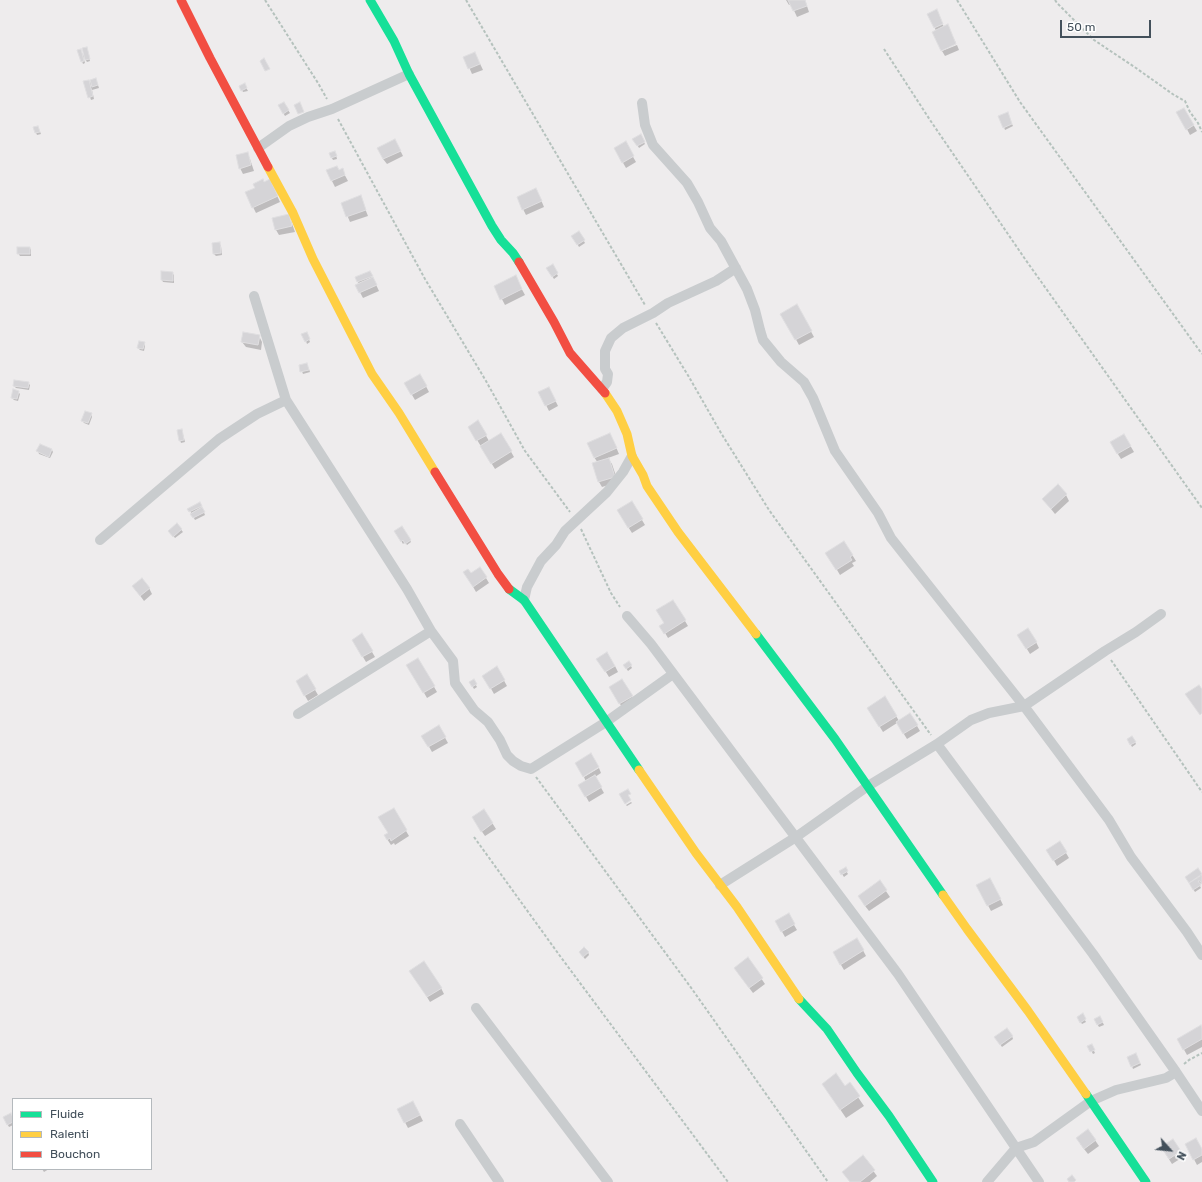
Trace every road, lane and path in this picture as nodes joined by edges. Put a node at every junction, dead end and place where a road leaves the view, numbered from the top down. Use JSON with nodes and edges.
{"nodes":[{"id":1,"x":181,"y":0,"type":"edge"},
{"id":2,"x":265,"y":0,"type":"edge"},
{"id":3,"x":370,"y":0,"type":"edge"},
{"id":4,"x":466,"y":0,"type":"edge"},
{"id":5,"x":957,"y":0,"type":"edge"},
{"id":6,"x":1055,"y":0,"type":"edge"},
{"id":7,"x":884,"y":49,"type":"dead end"},
{"id":8,"x":409,"y":74,"type":"junction"},
{"id":9,"x":642,"y":104,"type":"dead end"},
{"id":10,"x":332,"y":109,"type":"junction"},
{"id":11,"x":1202,"y":132,"type":"edge"},
{"id":12,"x":258,"y":148,"type":"junction"},
{"id":13,"x":736,"y":268,"type":"junction"},
{"id":14,"x":254,"y":296,"type":"dead end"},
{"id":15,"x":651,"y":315,"type":"junction"},
{"id":16,"x":1202,"y":354,"type":"edge"},
{"id":17,"x":602,"y":389,"type":"junction"},
{"id":18,"x":286,"y":400,"type":"junction"},
{"id":19,"x":632,"y":456,"type":"junction"},
{"id":20,"x":1202,"y":508,"type":"edge"},
{"id":21,"x":577,"y":521,"type":"junction"},
{"id":22,"x":100,"y":540,"type":"dead end"},
{"id":23,"x":524,"y":600,"type":"junction"},
{"id":24,"x":1161,"y":614,"type":"dead end"},
{"id":25,"x":627,"y":616,"type":"joint"},
{"id":26,"x":431,"y":631,"type":"junction"},
{"id":27,"x":1105,"y":651,"type":"junction"},
{"id":28,"x":673,"y":674,"type":"junction"},
{"id":29,"x":1024,"y":706,"type":"junction"},
{"id":30,"x":298,"y":714,"type":"dead end"},
{"id":31,"x":606,"y":722,"type":"junction"},
{"id":32,"x":937,"y":744,"type":"junction"},
{"id":33,"x":531,"y":769,"type":"junction"},
{"id":34,"x":868,"y":786,"type":"junction"},
{"id":35,"x":1202,"y":792,"type":"edge"},
{"id":36,"x":474,"y":837,"type":"dead end"},
{"id":37,"x":796,"y":837,"type":"junction"},
{"id":38,"x":720,"y":885,"type":"junction"},
{"id":39,"x":1202,"y":955,"type":"edge"},
{"id":40,"x":476,"y":1008,"type":"dead end"},
{"id":41,"x":1202,"y":1053,"type":"edge"},
{"id":42,"x":1176,"y":1072,"type":"junction"},
{"id":43,"x":1092,"y":1101,"type":"junction"},
{"id":44,"x":1202,"y":1111,"type":"edge"},
{"id":45,"x":460,"y":1124,"type":"dead end"},
{"id":46,"x":1016,"y":1148,"type":"junction"},
{"id":47,"x":499,"y":1182,"type":"edge"},
{"id":48,"x":608,"y":1182,"type":"edge"},
{"id":49,"x":728,"y":1182,"type":"edge"},
{"id":50,"x":828,"y":1182,"type":"edge"},
{"id":51,"x":933,"y":1182,"type":"edge"},
{"id":52,"x":987,"y":1182,"type":"edge"},
{"id":53,"x":1039,"y":1182,"type":"edge"},
{"id":54,"x":1146,"y":1182,"type":"edge"}],
"edges":[{"from":1,"to":12,"type":"street"},
{"from":2,"to":10,"type":"path"},
{"from":3,"to":8,"type":"street"},
{"from":4,"to":15,"type":"path"},
{"from":5,"to":16,"type":"path"},
{"from":6,"to":11,"type":"path"},
{"from":7,"to":20,"type":"path"},
{"from":8,"to":10,"type":"street"},
{"from":8,"to":17,"type":"street"},
{"from":9,"to":13,"type":"street"},
{"from":10,"to":12,"type":"street"},
{"from":10,"to":21,"type":"path"},
{"from":12,"to":23,"type":"street"},
{"from":13,"to":15,"type":"street"},
{"from":13,"to":29,"type":"street"},
{"from":14,"to":18,"type":"street"},
{"from":15,"to":17,"type":"street"},
{"from":15,"to":32,"type":"path"},
{"from":17,"to":19,"type":"street"},
{"from":18,"to":22,"type":"street"},
{"from":18,"to":26,"type":"street"},
{"from":19,"to":21,"type":"street"},
{"from":19,"to":34,"type":"street"},
{"from":21,"to":23,"type":"street"},
{"from":21,"to":25,"type":"path"},
{"from":23,"to":31,"type":"street"},
{"from":24,"to":27,"type":"street"},
{"from":25,"to":28,"type":"street"},
{"from":26,"to":30,"type":"street"},
{"from":26,"to":33,"type":"street"},
{"from":27,"to":29,"type":"street"},
{"from":27,"to":35,"type":"path"},
{"from":28,"to":31,"type":"street"},
{"from":28,"to":37,"type":"street"},
{"from":29,"to":32,"type":"street"},
{"from":29,"to":39,"type":"street"},
{"from":31,"to":33,"type":"street"},
{"from":31,"to":38,"type":"street"},
{"from":32,"to":34,"type":"street"},
{"from":32,"to":42,"type":"street"},
{"from":33,"to":50,"type":"path"},
{"from":34,"to":37,"type":"street"},
{"from":34,"to":43,"type":"street"},
{"from":36,"to":49,"type":"path"},
{"from":37,"to":38,"type":"street"},
{"from":37,"to":46,"type":"street"},
{"from":38,"to":51,"type":"street"},
{"from":40,"to":48,"type":"street"},
{"from":41,"to":42,"type":"path"},
{"from":42,"to":43,"type":"street"},
{"from":42,"to":44,"type":"street"},
{"from":43,"to":46,"type":"street"},
{"from":43,"to":54,"type":"street"},
{"from":45,"to":47,"type":"street"},
{"from":46,"to":52,"type":"street"},
{"from":46,"to":53,"type":"street"}]}
